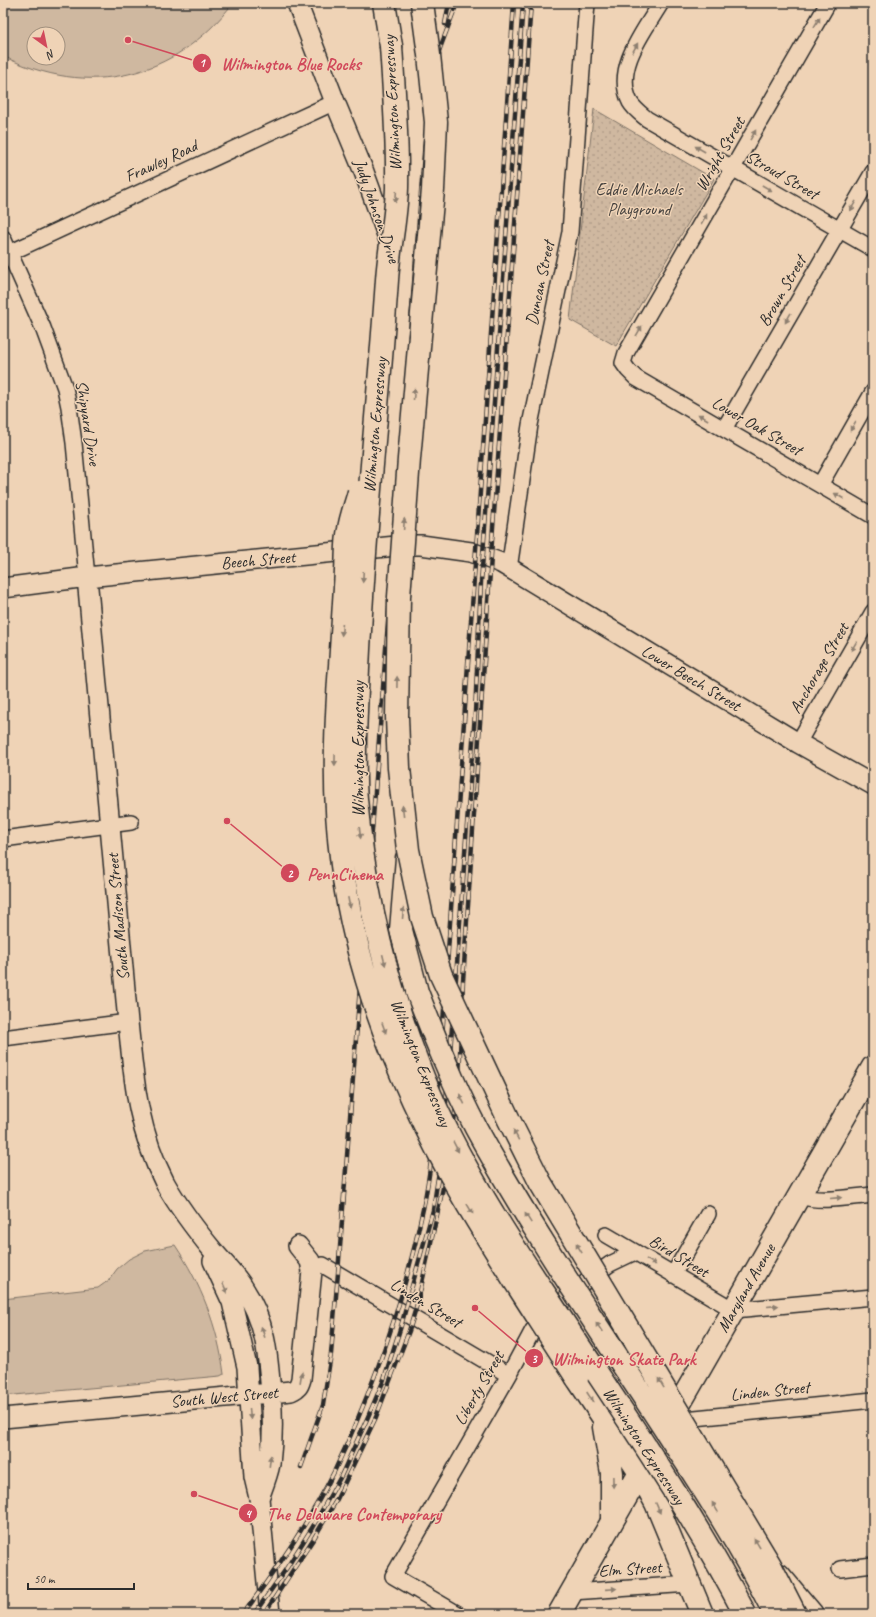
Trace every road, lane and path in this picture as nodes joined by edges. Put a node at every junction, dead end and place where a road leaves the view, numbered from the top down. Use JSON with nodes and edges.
{"nodes":[{"id":1,"x":297,"y":3,"type":"edge"},
{"id":2,"x":384,"y":3,"type":"edge"},
{"id":3,"x":422,"y":3,"type":"edge"},
{"id":4,"x":587,"y":3,"type":"edge"},
{"id":5,"x":661,"y":3,"type":"edge"},
{"id":6,"x":828,"y":3,"type":"edge"},
{"id":7,"x":335,"y":102,"type":"junction"},
{"id":8,"x":733,"y":169,"type":"junction"},
{"id":9,"x":873,"y":172,"type":"edge"},
{"id":10,"x":840,"y":230,"type":"junction"},
{"id":11,"x":3,"y":238,"type":"edge"},
{"id":12,"x":873,"y":249,"type":"edge"},
{"id":13,"x":6,"y":254,"type":"edge"},
{"id":14,"x":625,"y":366,"type":"joint"},
{"id":15,"x":873,"y":392,"type":"edge"},
{"id":16,"x":724,"y":429,"type":"junction"},
{"id":17,"x":374,"y":441,"type":"junction"},
{"id":18,"x":820,"y":485,"type":"junction"},
{"id":19,"x":873,"y":516,"type":"edge"},
{"id":20,"x":373,"y":549,"type":"junction"},
{"id":21,"x":509,"y":569,"type":"junction"},
{"id":22,"x":87,"y":577,"type":"junction"},
{"id":23,"x":3,"y":588,"type":"edge"},
{"id":24,"x":873,"y":612,"type":"edge"},
{"id":25,"x":798,"y":743,"type":"junction"},
{"id":26,"x":873,"y":785,"type":"edge"},
{"id":27,"x":131,"y":822,"type":"dead end"},
{"id":28,"x":109,"y":824,"type":"junction"},
{"id":29,"x":3,"y":839,"type":"edge"},
{"id":30,"x":408,"y":850,"type":"junction"},
{"id":31,"x":128,"y":1022,"type":"junction"},
{"id":32,"x":3,"y":1038,"type":"edge"},
{"id":33,"x":873,"y":1067,"type":"edge"},
{"id":34,"x":873,"y":1195,"type":"edge"},
{"id":35,"x":799,"y":1196,"type":"junction"},
{"id":36,"x":708,"y":1214,"type":"dead end"},
{"id":37,"x":606,"y":1235,"type":"dead end"},
{"id":38,"x":204,"y":1239,"type":"junction"},
{"id":39,"x":298,"y":1246,"type":"dead end"},
{"id":40,"x":635,"y":1252,"type":"junction"},
{"id":41,"x":323,"y":1265,"type":"dead end"},
{"id":42,"x":673,"y":1275,"type":"junction"},
{"id":43,"x":873,"y":1297,"type":"edge"},
{"id":44,"x":734,"y":1310,"type":"junction"},
{"id":45,"x":509,"y":1375,"type":"junction"},
{"id":46,"x":271,"y":1393,"type":"junction"},
{"id":47,"x":248,"y":1394,"type":"junction"},
{"id":48,"x":873,"y":1400,"type":"edge"},
{"id":49,"x":3,"y":1418,"type":"edge"},
{"id":50,"x":670,"y":1420,"type":"junction"},
{"id":51,"x":612,"y":1442,"type":"junction"},
{"id":52,"x":640,"y":1473,"type":"junction"},
{"id":53,"x":259,"y":1498,"type":"junction"},
{"id":54,"x":612,"y":1519,"type":"junction"},
{"id":55,"x":770,"y":1565,"type":"junction"},
{"id":56,"x":873,"y":1565,"type":"edge"},
{"id":57,"x":840,"y":1569,"type":"dead end"},
{"id":58,"x":690,"y":1584,"type":"junction"},
{"id":59,"x":572,"y":1592,"type":"junction"},
{"id":60,"x":270,"y":1614,"type":"edge"},
{"id":61,"x":458,"y":1614,"type":"edge"},
{"id":62,"x":559,"y":1614,"type":"edge"},
{"id":63,"x":702,"y":1614,"type":"edge"},
{"id":64,"x":744,"y":1614,"type":"edge"},
{"id":65,"x":775,"y":1614,"type":"edge"},
{"id":66,"x":795,"y":1614,"type":"edge"},
{"id":67,"x":812,"y":1614,"type":"edge"}],
"edges":[{"from":1,"to":7,"type":"street","name":"Judy Johnson Drive"},
{"from":2,"to":17,"type":"main road","name":"Wilmington Expressway","one_way":true,"bridge":true},
{"from":30,"to":3,"type":"main road","one_way":true,"bridge":true},
{"from":4,"to":21,"type":"street","name":"Duncan Street"},
{"from":8,"to":5,"type":"street","name":"Stroud Street","one_way":true},
{"from":8,"to":6,"type":"street","name":"Wright Street","one_way":true},
{"from":7,"to":13,"type":"street","name":"Frawley Road"},
{"from":7,"to":20,"type":"street","name":"Judy Johnson Drive"},
{"from":8,"to":10,"type":"street","name":"Stroud Street","one_way":true},
{"from":14,"to":8,"type":"street","name":"Wright Street","one_way":true},
{"from":9,"to":10,"type":"street","name":"Brown Street","one_way":true},
{"from":10,"to":12,"type":"street","name":"Stroud Street"},
{"from":10,"to":16,"type":"street","name":"Brown Street","one_way":true},
{"from":11,"to":13,"type":"street","name":"Shipyard Drive"},
{"from":13,"to":22,"type":"street","name":"Shipyard Drive"},
{"from":16,"to":14,"type":"street","name":"Lower Oak Street","one_way":true},
{"from":15,"to":18,"type":"street","one_way":true},
{"from":16,"to":18,"type":"street","name":"Lower Oak Street"},
{"from":17,"to":51,"type":"main road","one_way":true,"bridge":true},
{"from":17,"to":64,"type":"main road","name":"Wilmington Expressway","one_way":true,"bridge":true},
{"from":19,"to":18,"type":"street","name":"Lower Oak Street","one_way":true},
{"from":20,"to":21,"type":"street","name":"Beech Street"},
{"from":20,"to":22,"type":"street","name":"Beech Street"},
{"from":21,"to":25,"type":"street","name":"Lower Beech Street"},
{"from":22,"to":23,"type":"street","name":"Beech Street"},
{"from":22,"to":28,"type":"street","name":"South Madison Street"},
{"from":24,"to":25,"type":"street","name":"Anchorage Street","one_way":true},
{"from":25,"to":26,"type":"street","name":"Lower Beech Street"},
{"from":27,"to":28,"type":"street"},
{"from":28,"to":29,"type":"street"},
{"from":28,"to":31,"type":"street","name":"South Madison Street"},
{"from":55,"to":30,"type":"main road","one_way":true,"bridge":true},
{"from":65,"to":30,"type":"main road","one_way":true,"bridge":true},
{"from":31,"to":32,"type":"street"},
{"from":31,"to":38,"type":"street","name":"South Madison Street"},
{"from":33,"to":35,"type":"main road","name":"Maryland Avenue"},
{"from":35,"to":34,"type":"street","one_way":true},
{"from":35,"to":44,"type":"main road","name":"Maryland Avenue"},
{"from":36,"to":42,"type":"street"},
{"from":37,"to":40,"type":"street","name":"Bird Street"},
{"from":46,"to":38,"type":"street","name":"South Madison Street","one_way":true},
{"from":38,"to":47,"type":"street","name":"South Madison Street","one_way":true},
{"from":46,"to":39,"type":"street","name":"South West Street","one_way":true},
{"from":40,"to":42,"type":"street","name":"Bird Street","one_way":true},
{"from":40,"to":45,"type":"street","name":"Liberty Street"},
{"from":41,"to":45,"type":"street","name":"Linden Street"},
{"from":42,"to":44,"type":"street","name":"Bird Street"},
{"from":44,"to":43,"type":"street","one_way":true},
{"from":44,"to":50,"type":"main road","name":"Maryland Avenue"},
{"from":45,"to":61,"type":"street","name":"Liberty Street"},
{"from":46,"to":47,"type":"street","name":"South West Street"},
{"from":53,"to":46,"type":"street","name":"South Madison Street","one_way":true},
{"from":47,"to":49,"type":"street","name":"South West Street"},
{"from":47,"to":53,"type":"street","name":"South Madison Street","one_way":true},
{"from":48,"to":50,"type":"street","name":"Linden Street"},
{"from":50,"to":52,"type":"main road","name":"Maryland Avenue"},
{"from":51,"to":52,"type":"main road"},
{"from":51,"to":54,"type":"main road","one_way":true},
{"from":52,"to":54,"type":"main road","name":"Maryland Avenue"},
{"from":52,"to":58,"type":"main road","one_way":true},
{"from":53,"to":60,"type":"street","name":"South Madison Street"},
{"from":54,"to":59,"type":"main road","name":"Maryland Avenue"},
{"from":55,"to":66,"type":"main road","bridge":true},
{"from":55,"to":67,"type":"main road","bridge":true},
{"from":56,"to":57,"type":"street"},
{"from":59,"to":58,"type":"street","name":"Elm Street","one_way":true},
{"from":58,"to":63,"type":"main road"},
{"from":59,"to":62,"type":"main road","name":"Maryland Avenue"}]}
